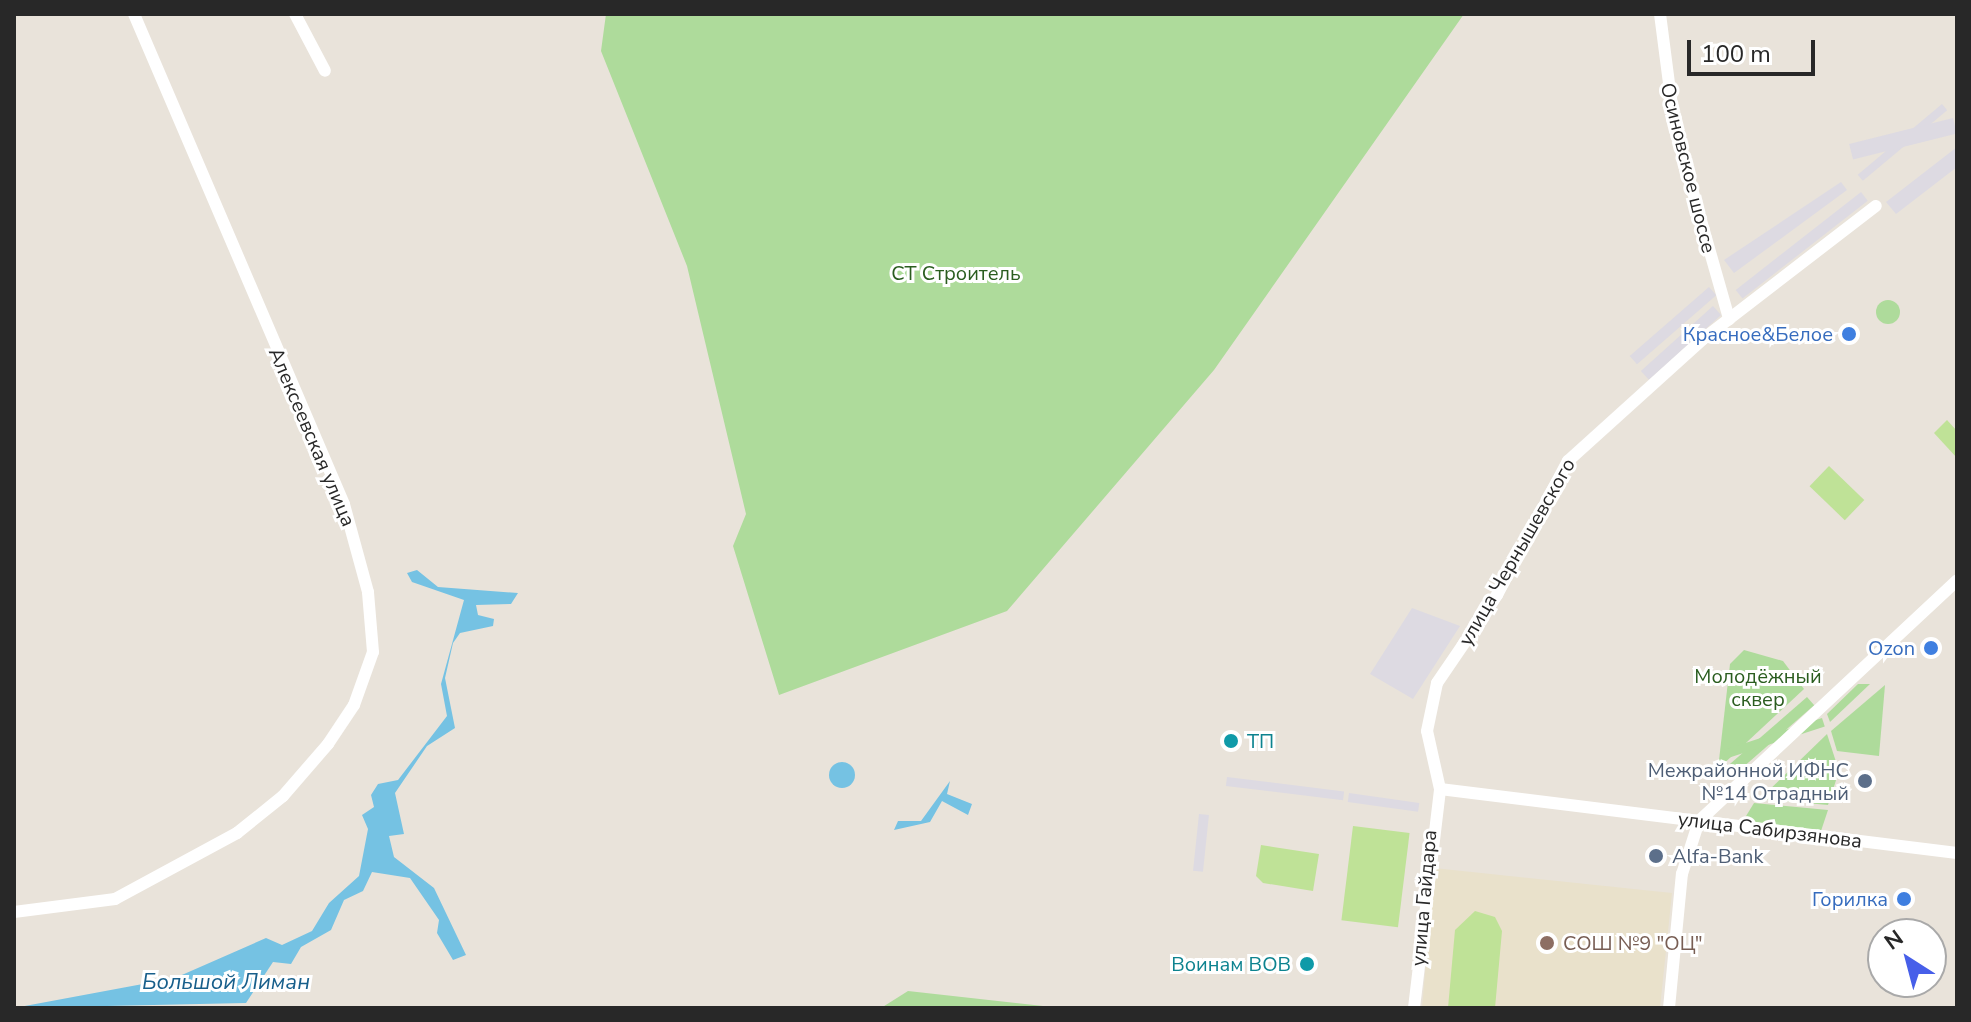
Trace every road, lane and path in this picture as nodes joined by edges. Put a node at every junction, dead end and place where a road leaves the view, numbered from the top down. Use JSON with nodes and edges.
{"nodes":[{"id":1,"x":134,"y":14,"type":"edge"},
{"id":2,"x":295,"y":14,"type":"edge"},
{"id":3,"x":1660,"y":14,"type":"edge"},
{"id":4,"x":325,"y":71,"type":"dead end"},
{"id":5,"x":1876,"y":206,"type":"dead end"},
{"id":6,"x":1729,"y":319,"type":"junction"},
{"id":7,"x":1957,"y":580,"type":"edge"},
{"id":8,"x":1440,"y":789,"type":"junction"},
{"id":9,"x":1699,"y":821,"type":"junction"},
{"id":10,"x":1957,"y":853,"type":"edge"},
{"id":11,"x":14,"y":912,"type":"edge"},
{"id":12,"x":1414,"y":1008,"type":"edge"},
{"id":13,"x":1669,"y":1008,"type":"edge"}],
"edges":[{"from":1,"to":11,"type":"street","name":"Алексеевская улица"},
{"from":2,"to":4,"type":"street"},
{"from":3,"to":6,"type":"street","name":"Осиновское шоссе"},
{"from":5,"to":6,"type":"street","name":"улица Чернышевского"},
{"from":6,"to":8,"type":"street","name":"улица Чернышевского"},
{"from":7,"to":9,"type":"street"},
{"from":8,"to":9,"type":"street","name":"улица Сабирзянова"},
{"from":8,"to":12,"type":"street","name":"улица Гайдара"},
{"from":9,"to":10,"type":"street","name":"улица Сабирзянова"},
{"from":9,"to":13,"type":"street"}]}
